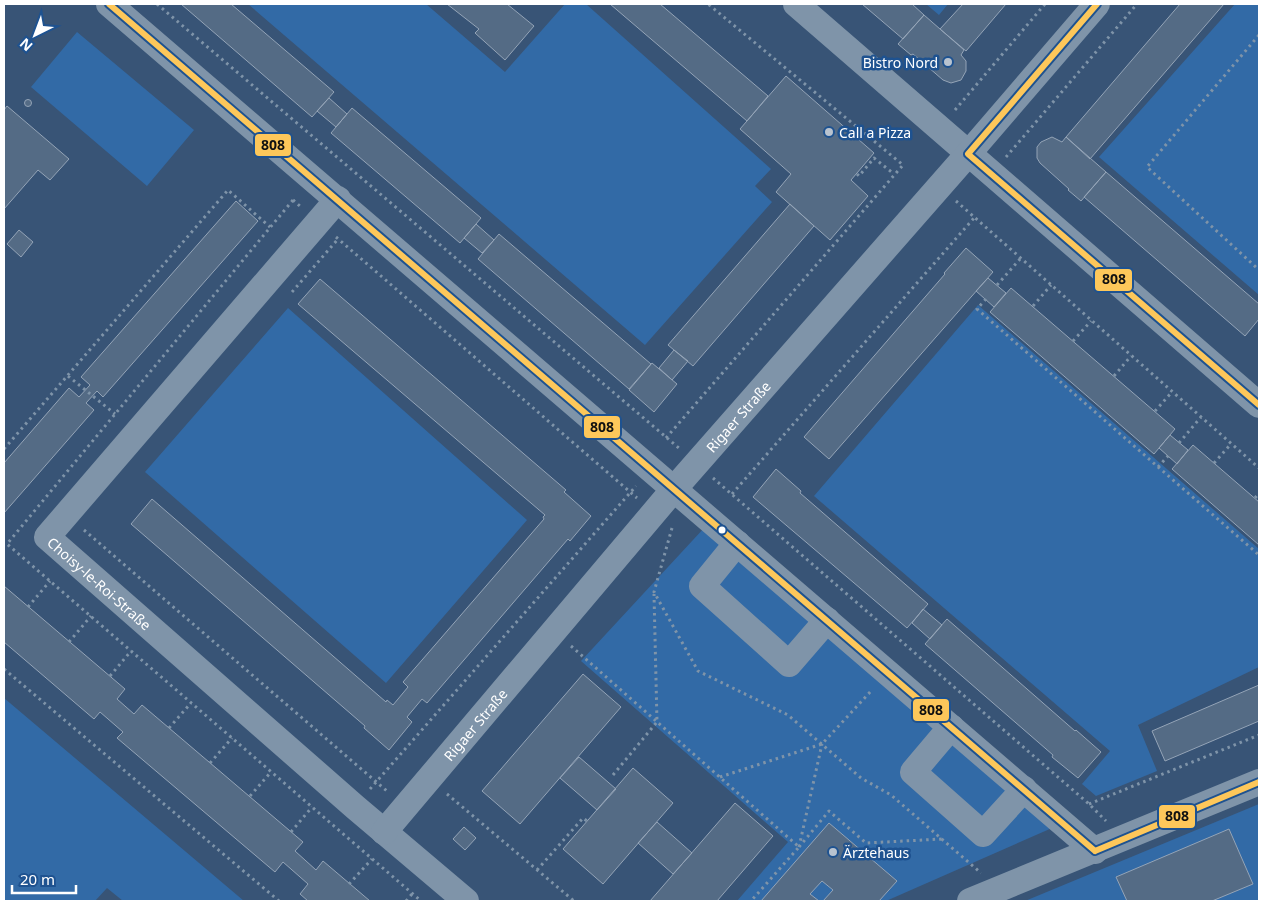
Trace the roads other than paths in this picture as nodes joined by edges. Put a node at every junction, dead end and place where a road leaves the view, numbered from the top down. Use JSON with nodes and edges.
{"nodes":[{"id":1,"x":109,"y":4,"type":"edge"},
{"id":2,"x":796,"y":4,"type":"edge"},
{"id":3,"x":1097,"y":4,"type":"edge"},
{"id":4,"x":968,"y":154,"type":"junction"},
{"id":5,"x":338,"y":200,"type":"junction"},
{"id":6,"x":1255,"y":394,"type":"edge"},
{"id":7,"x":674,"y":489,"type":"junction"},
{"id":8,"x":737,"y":544,"type":"junction"},
{"id":9,"x":827,"y":620,"type":"junction"},
{"id":10,"x":951,"y":727,"type":"junction"},
{"id":11,"x":1259,"y":782,"type":"edge"},
{"id":12,"x":1024,"y":789,"type":"junction"},
{"id":13,"x":384,"y":832,"type":"junction"},
{"id":14,"x":1095,"y":851,"type":"junction"},
{"id":15,"x":466,"y":901,"type":"edge"},
{"id":16,"x":970,"y":901,"type":"edge"}],
"edges":[{"from":1,"to":5,"type":"street"},
{"from":2,"to":4,"type":"street"},
{"from":3,"to":4,"type":"street","name":"Rigaer Straße"},
{"from":4,"to":6,"type":"street"},
{"from":4,"to":7,"type":"street","name":"Rigaer Straße"},
{"from":5,"to":7,"type":"street"},
{"from":5,"to":13,"type":"street","name":"Choisy-le-Roi-Straße"},
{"from":7,"to":8,"type":"street"},
{"from":7,"to":13,"type":"street","name":"Rigaer Straße"},
{"from":8,"to":9,"type":"street"},
{"from":8,"to":9,"type":"street"},
{"from":9,"to":10,"type":"street"},
{"from":10,"to":12,"type":"street"},
{"from":10,"to":12,"type":"street"},
{"from":11,"to":14,"type":"street"},
{"from":12,"to":14,"type":"street"},
{"from":13,"to":15,"type":"street","name":"Choisy-le-Roi-Straße"},
{"from":14,"to":16,"type":"street"}]}
